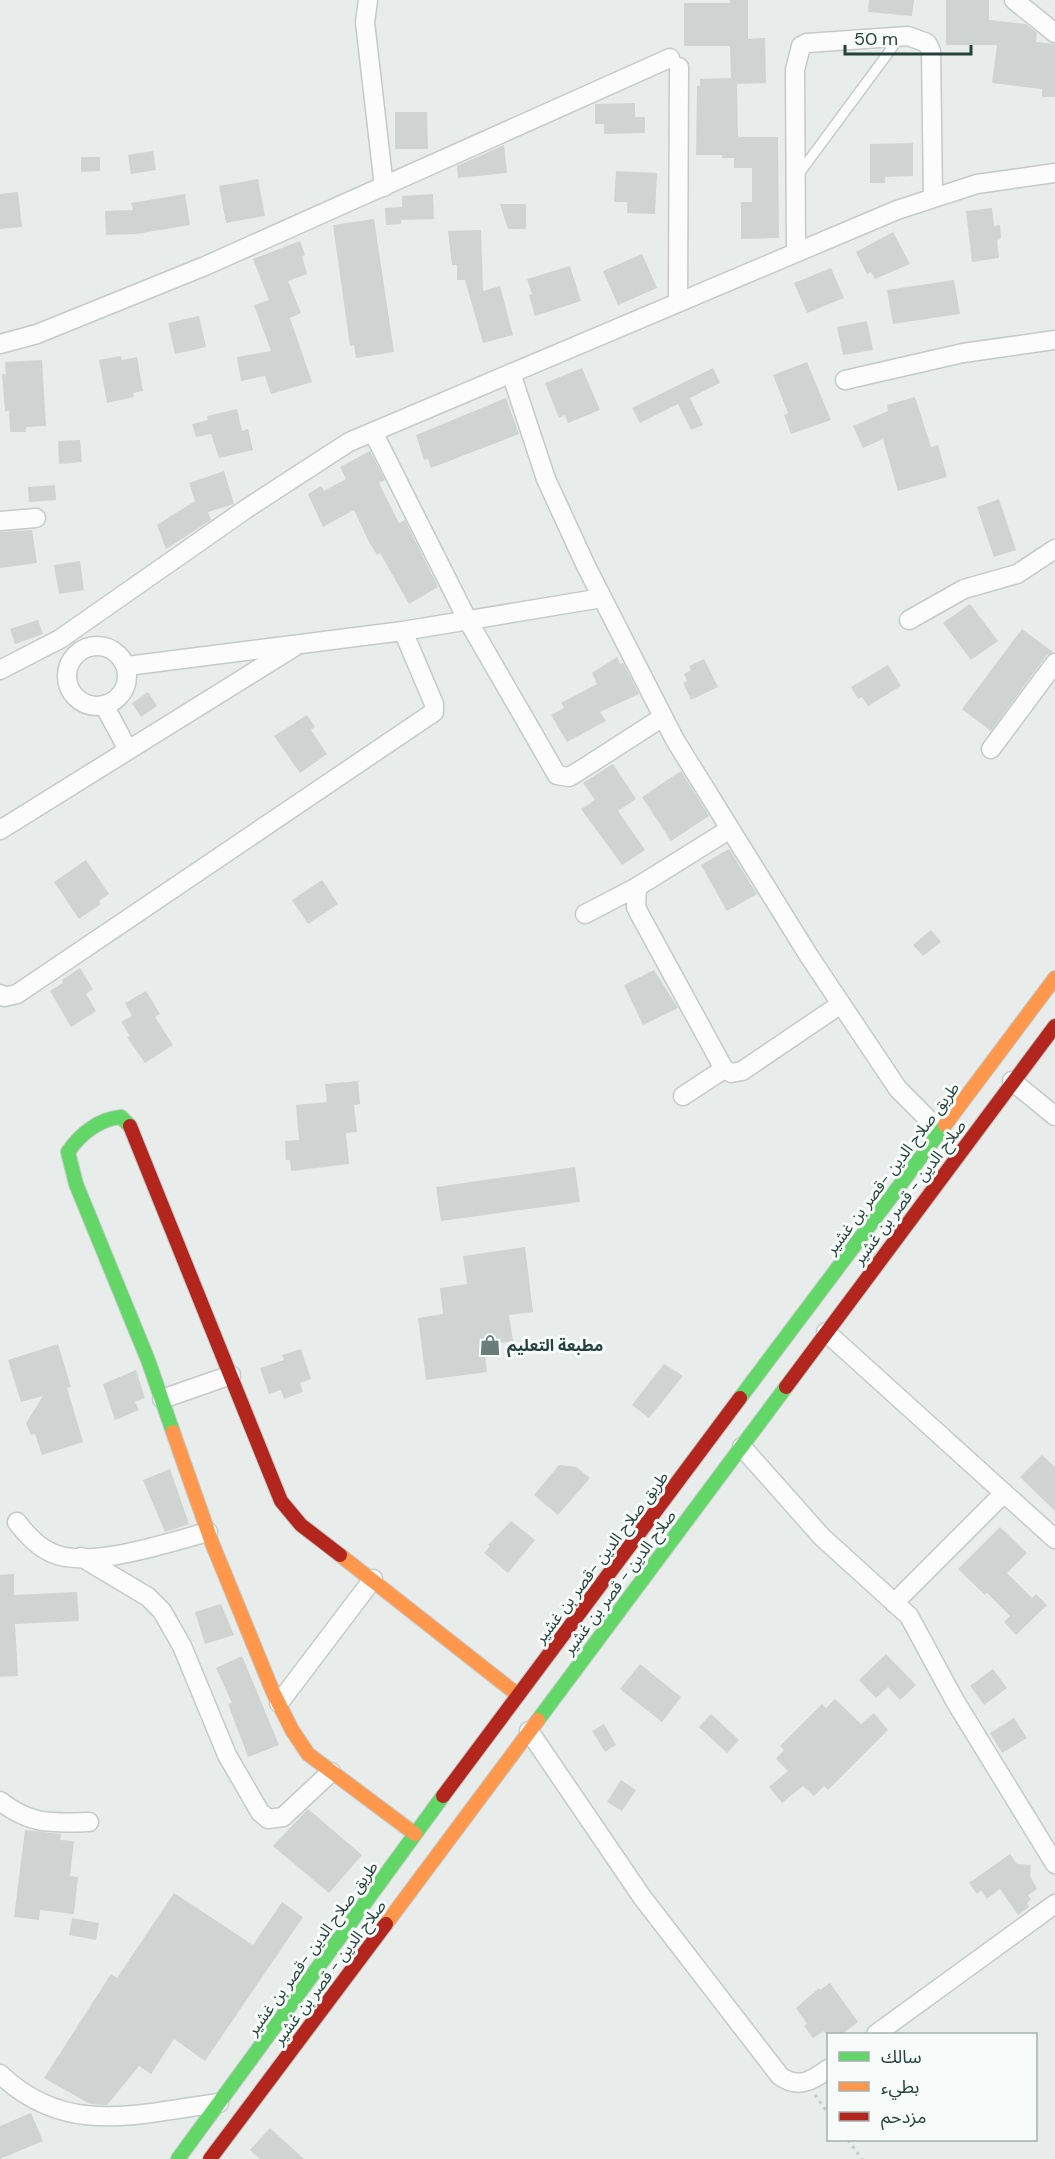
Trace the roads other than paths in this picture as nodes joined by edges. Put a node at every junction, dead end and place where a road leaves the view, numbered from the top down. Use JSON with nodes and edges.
{"nodes":[{"id":1,"x":368,"y":0,"type":"edge"},
{"id":2,"x":1014,"y":0,"type":"edge"},
{"id":3,"x":1055,"y":33,"type":"edge"},
{"id":4,"x":900,"y":37,"type":"junction"},
{"id":5,"x":1055,"y":174,"type":"edge"},
{"id":6,"x":796,"y":177,"type":"junction"},
{"id":7,"x":384,"y":187,"type":"junction"},
{"id":8,"x":933,"y":196,"type":"junction"},
{"id":9,"x":796,"y":252,"type":"junction"},
{"id":10,"x":678,"y":302,"type":"junction"},
{"id":11,"x":1055,"y":340,"type":"edge"},
{"id":12,"x":0,"y":344,"type":"edge"},
{"id":13,"x":511,"y":373,"type":"junction"},
{"id":14,"x":845,"y":380,"type":"dead end"},
{"id":15,"x":373,"y":432,"type":"junction"},
{"id":16,"x":36,"y":518,"type":"dead end"},
{"id":17,"x":0,"y":521,"type":"edge"},
{"id":18,"x":1055,"y":549,"type":"edge"},
{"id":19,"x":602,"y":598,"type":"junction"},
{"id":20,"x":468,"y":619,"type":"junction"},
{"id":21,"x":909,"y":620,"type":"dead end"},
{"id":22,"x":403,"y":631,"type":"junction"},
{"id":23,"x":60,"y":639,"type":"junction"},
{"id":24,"x":301,"y":642,"type":"junction"},
{"id":25,"x":74,"y":656,"type":"junction"},
{"id":26,"x":1055,"y":663,"type":"edge"},
{"id":27,"x":127,"y":666,"type":"junction"},
{"id":28,"x":0,"y":670,"type":"edge"},
{"id":29,"x":104,"y":705,"type":"junction"},
{"id":30,"x":663,"y":717,"type":"junction"},
{"id":31,"x":127,"y":748,"type":"junction"},
{"id":32,"x":991,"y":749,"type":"dead end"},
{"id":33,"x":730,"y":829,"type":"junction"},
{"id":34,"x":0,"y":830,"type":"edge"},
{"id":35,"x":637,"y":887,"type":"junction"},
{"id":36,"x":585,"y":914,"type":"dead end"},
{"id":37,"x":1055,"y":978,"type":"edge"},
{"id":38,"x":0,"y":994,"type":"edge"},
{"id":39,"x":841,"y":1004,"type":"junction"},
{"id":40,"x":1055,"y":1026,"type":"edge"},
{"id":41,"x":724,"y":1069,"type":"junction"},
{"id":42,"x":1012,"y":1081,"type":"junction"},
{"id":43,"x":683,"y":1096,"type":"dead end"},
{"id":44,"x":1055,"y":1116,"type":"edge"},
{"id":45,"x":940,"y":1131,"type":"junction"},
{"id":46,"x":826,"y":1332,"type":"junction"},
{"id":47,"x":231,"y":1375,"type":"junction"},
{"id":48,"x":162,"y":1399,"type":"junction"},
{"id":49,"x":742,"y":1447,"type":"junction"},
{"id":50,"x":1004,"y":1493,"type":"junction"},
{"id":51,"x":17,"y":1522,"type":"dead end"},
{"id":52,"x":208,"y":1532,"type":"junction"},
{"id":53,"x":1055,"y":1539,"type":"edge"},
{"id":54,"x":81,"y":1557,"type":"junction"},
{"id":55,"x":373,"y":1580,"type":"junction"},
{"id":56,"x":894,"y":1603,"type":"junction"},
{"id":57,"x":518,"y":1695,"type":"junction"},
{"id":58,"x":279,"y":1703,"type":"junction"},
{"id":59,"x":529,"y":1731,"type":"junction"},
{"id":60,"x":331,"y":1772,"type":"junction"},
{"id":61,"x":0,"y":1801,"type":"edge"},
{"id":62,"x":89,"y":1822,"type":"dead end"},
{"id":63,"x":415,"y":1834,"type":"junction"},
{"id":64,"x":1055,"y":1864,"type":"edge"},
{"id":65,"x":1055,"y":1904,"type":"edge"},
{"id":66,"x":877,"y":2033,"type":"edge"},
{"id":67,"x":827,"y":2070,"type":"edge"},
{"id":68,"x":0,"y":2074,"type":"edge"},
{"id":69,"x":219,"y":2103,"type":"junction"},
{"id":70,"x":178,"y":2159,"type":"edge"},
{"id":71,"x":210,"y":2159,"type":"edge"}],
"edges":[{"from":1,"to":7,"type":"street"},
{"from":2,"to":3,"type":"street"},
{"from":4,"to":6,"type":"lane"},
{"from":4,"to":6,"type":"street"},
{"from":4,"to":8,"type":"street"},
{"from":5,"to":8,"type":"street"},
{"from":6,"to":9,"type":"street"},
{"from":7,"to":10,"type":"street"},
{"from":7,"to":12,"type":"street"},
{"from":8,"to":9,"type":"street"},
{"from":9,"to":10,"type":"street"},
{"from":10,"to":13,"type":"street"},
{"from":11,"to":14,"type":"street"},
{"from":13,"to":15,"type":"street"},
{"from":13,"to":19,"type":"street"},
{"from":15,"to":20,"type":"street"},
{"from":15,"to":23,"type":"street"},
{"from":16,"to":17,"type":"street"},
{"from":18,"to":21,"type":"street"},
{"from":19,"to":20,"type":"street"},
{"from":19,"to":30,"type":"street"},
{"from":20,"to":22,"type":"street"},
{"from":20,"to":30,"type":"street"},
{"from":22,"to":24,"type":"street"},
{"from":22,"to":38,"type":"street"},
{"from":23,"to":25,"type":"street"},
{"from":23,"to":28,"type":"street"},
{"from":24,"to":27,"type":"street"},
{"from":24,"to":31,"type":"street"},
{"from":25,"to":27,"type":"street"},
{"from":25,"to":29,"type":"street"},
{"from":26,"to":32,"type":"street"},
{"from":27,"to":29,"type":"street"},
{"from":29,"to":31,"type":"street"},
{"from":30,"to":33,"type":"street"},
{"from":31,"to":34,"type":"street"},
{"from":33,"to":35,"type":"street"},
{"from":33,"to":39,"type":"street"},
{"from":35,"to":36,"type":"street"},
{"from":35,"to":41,"type":"street"},
{"from":37,"to":45,"type":"main road","name":"طريق صلاح الدين -قصر بن غشير"},
{"from":39,"to":41,"type":"street"},
{"from":39,"to":45,"type":"street"},
{"from":40,"to":42,"type":"main road","name":"صلاح الدين - قصر بن غشير"},
{"from":41,"to":43,"type":"street"},
{"from":42,"to":44,"type":"street"},
{"from":42,"to":46,"type":"main road","name":"صلاح الدين - قصر بن غشير"},
{"from":45,"to":57,"type":"main road","name":"طريق صلاح الدين -قصر بن غشير"},
{"from":46,"to":49,"type":"main road","name":"صلاح الدين - قصر بن غشير"},
{"from":46,"to":50,"type":"street"},
{"from":47,"to":48,"type":"street"},
{"from":47,"to":48,"type":"main road"},
{"from":47,"to":55,"type":"main road"},
{"from":48,"to":52,"type":"main road"},
{"from":49,"to":56,"type":"street"},
{"from":49,"to":59,"type":"main road","name":"صلاح الدين - قصر بن غشير"},
{"from":50,"to":53,"type":"street"},
{"from":50,"to":56,"type":"street"},
{"from":51,"to":54,"type":"street"},
{"from":52,"to":54,"type":"street"},
{"from":52,"to":58,"type":"main road"},
{"from":54,"to":60,"type":"street"},
{"from":55,"to":57,"type":"main road"},
{"from":55,"to":58,"type":"street"},
{"from":56,"to":64,"type":"street"},
{"from":57,"to":63,"type":"main road","name":"طريق صلاح الدين -قصر بن غشير"},
{"from":58,"to":60,"type":"main road"},
{"from":59,"to":67,"type":"street"},
{"from":59,"to":71,"type":"main road","name":"صلاح الدين - قصر بن غشير"},
{"from":60,"to":63,"type":"main road"},
{"from":61,"to":62,"type":"street"},
{"from":63,"to":69,"type":"main road","name":"طريق صلاح الدين -قصر بن غشير"},
{"from":65,"to":66,"type":"street"},
{"from":68,"to":69,"type":"street"},
{"from":69,"to":70,"type":"main road","name":"طريق صلاح الدين -قصر بن غشير"}]}
